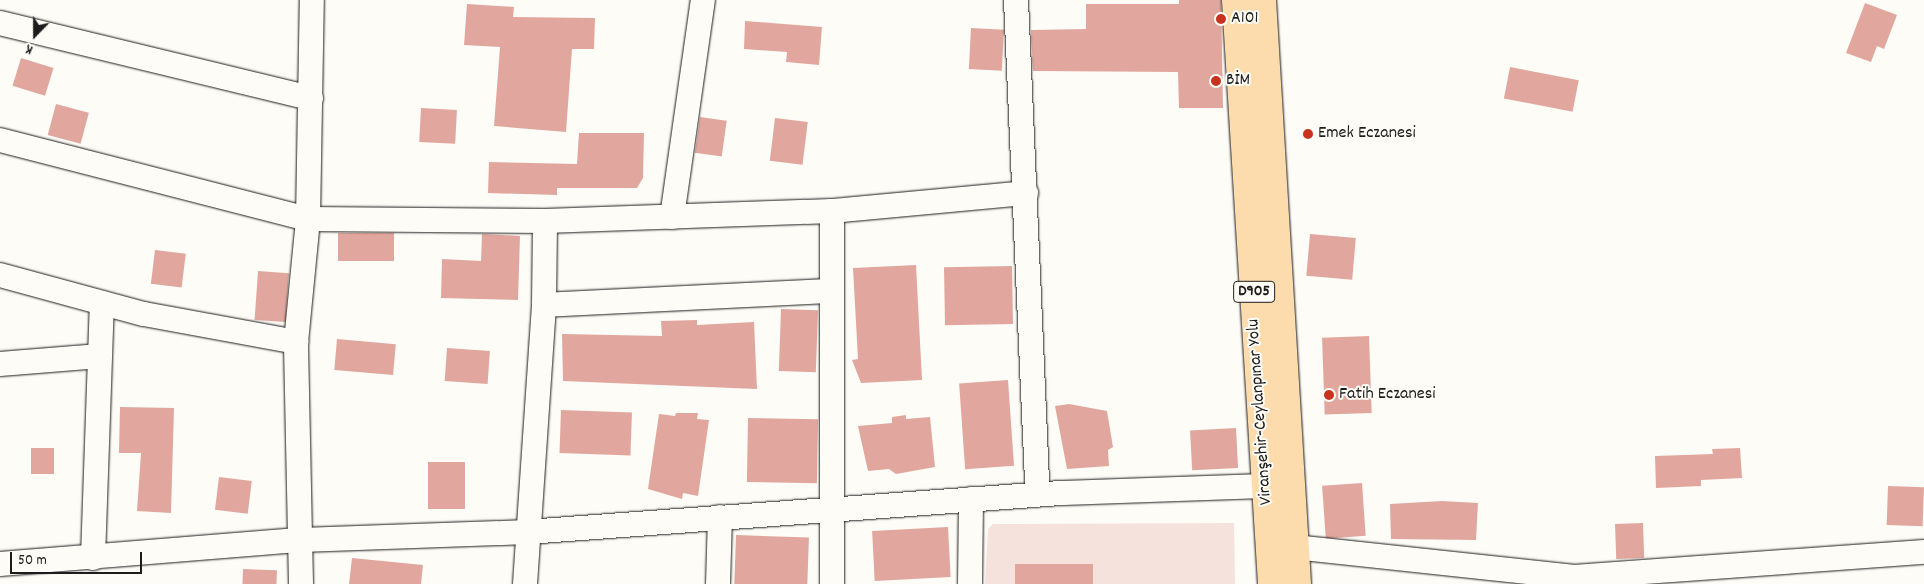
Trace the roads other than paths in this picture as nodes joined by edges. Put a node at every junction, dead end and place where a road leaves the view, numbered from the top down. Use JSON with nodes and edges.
{"nodes":[{"id":1,"x":312,"y":0,"type":"edge"},
{"id":2,"x":703,"y":0,"type":"edge"},
{"id":3,"x":1016,"y":0,"type":"edge"},
{"id":4,"x":1236,"y":0,"type":"edge"},
{"id":5,"x":1262,"y":0,"type":"edge"},
{"id":6,"x":0,"y":22,"type":"edge"},
{"id":7,"x":311,"y":98,"type":"junction"},
{"id":8,"x":0,"y":140,"type":"edge"},
{"id":9,"x":1026,"y":192,"type":"junction"},
{"id":10,"x":832,"y":211,"type":"junction"},
{"id":11,"x":672,"y":217,"type":"junction"},
{"id":12,"x":308,"y":219,"type":"junction"},
{"id":13,"x":545,"y":221,"type":"junction"},
{"id":14,"x":0,"y":275,"type":"edge"},
{"id":15,"x":832,"y":291,"type":"junction"},
{"id":16,"x":102,"y":303,"type":"junction"},
{"id":17,"x":544,"y":305,"type":"junction"},
{"id":18,"x":296,"y":342,"type":"junction"},
{"id":19,"x":100,"y":356,"type":"junction"},
{"id":20,"x":0,"y":364,"type":"edge"},
{"id":21,"x":1266,"y":486,"type":"junction"},
{"id":22,"x":1038,"y":494,"type":"junction"},
{"id":23,"x":971,"y":499,"type":"junction"},
{"id":24,"x":832,"y":509,"type":"junction"},
{"id":25,"x":720,"y":517,"type":"junction"},
{"id":26,"x":526,"y":532,"type":"junction"},
{"id":27,"x":301,"y":540,"type":"junction"},
{"id":28,"x":1294,"y":547,"type":"junction"},
{"id":29,"x":1924,"y":552,"type":"edge"},
{"id":30,"x":93,"y":558,"type":"junction"},
{"id":31,"x":0,"y":564,"type":"edge"},
{"id":32,"x":1622,"y":579,"type":"edge"},
{"id":33,"x":301,"y":584,"type":"edge"},
{"id":34,"x":525,"y":584,"type":"edge"},
{"id":35,"x":718,"y":584,"type":"edge"},
{"id":36,"x":832,"y":584,"type":"edge"},
{"id":37,"x":970,"y":584,"type":"edge"},
{"id":38,"x":1272,"y":584,"type":"edge"},
{"id":39,"x":1296,"y":584,"type":"edge"}],
"edges":[{"from":1,"to":7,"type":"street"},
{"from":2,"to":11,"type":"street"},
{"from":3,"to":9,"type":"street"},
{"from":4,"to":21,"type":"main road","name":"Viranşehir-Ceylanpınar Yolu","number":"D905"},
{"from":5,"to":28,"type":"main road","name":"Viranşehir-Ceylanpınar Yolu","number":"D905"},
{"from":6,"to":7,"type":"street"},
{"from":7,"to":12,"type":"street"},
{"from":8,"to":12,"type":"street"},
{"from":9,"to":10,"type":"street"},
{"from":9,"to":22,"type":"street"},
{"from":10,"to":11,"type":"street"},
{"from":10,"to":15,"type":"street"},
{"from":11,"to":13,"type":"street"},
{"from":12,"to":13,"type":"street"},
{"from":12,"to":18,"type":"street"},
{"from":13,"to":17,"type":"street"},
{"from":14,"to":16,"type":"street"},
{"from":15,"to":17,"type":"street"},
{"from":15,"to":24,"type":"street"},
{"from":16,"to":18,"type":"street"},
{"from":16,"to":19,"type":"street"},
{"from":17,"to":26,"type":"street"},
{"from":18,"to":27,"type":"street"},
{"from":19,"to":20,"type":"street"},
{"from":19,"to":30,"type":"street"},
{"from":21,"to":22,"type":"street"},
{"from":21,"to":38,"type":"main road","name":"Viranşehir-Ceylanpınar Yolu","number":"D905"},
{"from":22,"to":23,"type":"street"},
{"from":23,"to":24,"type":"street"},
{"from":23,"to":37,"type":"street"},
{"from":24,"to":25,"type":"street"},
{"from":24,"to":36,"type":"street"},
{"from":25,"to":26,"type":"street"},
{"from":25,"to":35,"type":"street"},
{"from":26,"to":27,"type":"street"},
{"from":26,"to":34,"type":"street"},
{"from":27,"to":30,"type":"street"},
{"from":27,"to":33,"type":"street"},
{"from":28,"to":32,"type":"street"},
{"from":28,"to":39,"type":"main road","name":"Viranşehir-Ceylanpınar Yolu","number":"D905"},
{"from":29,"to":32,"type":"street"},
{"from":30,"to":31,"type":"street"}]}
